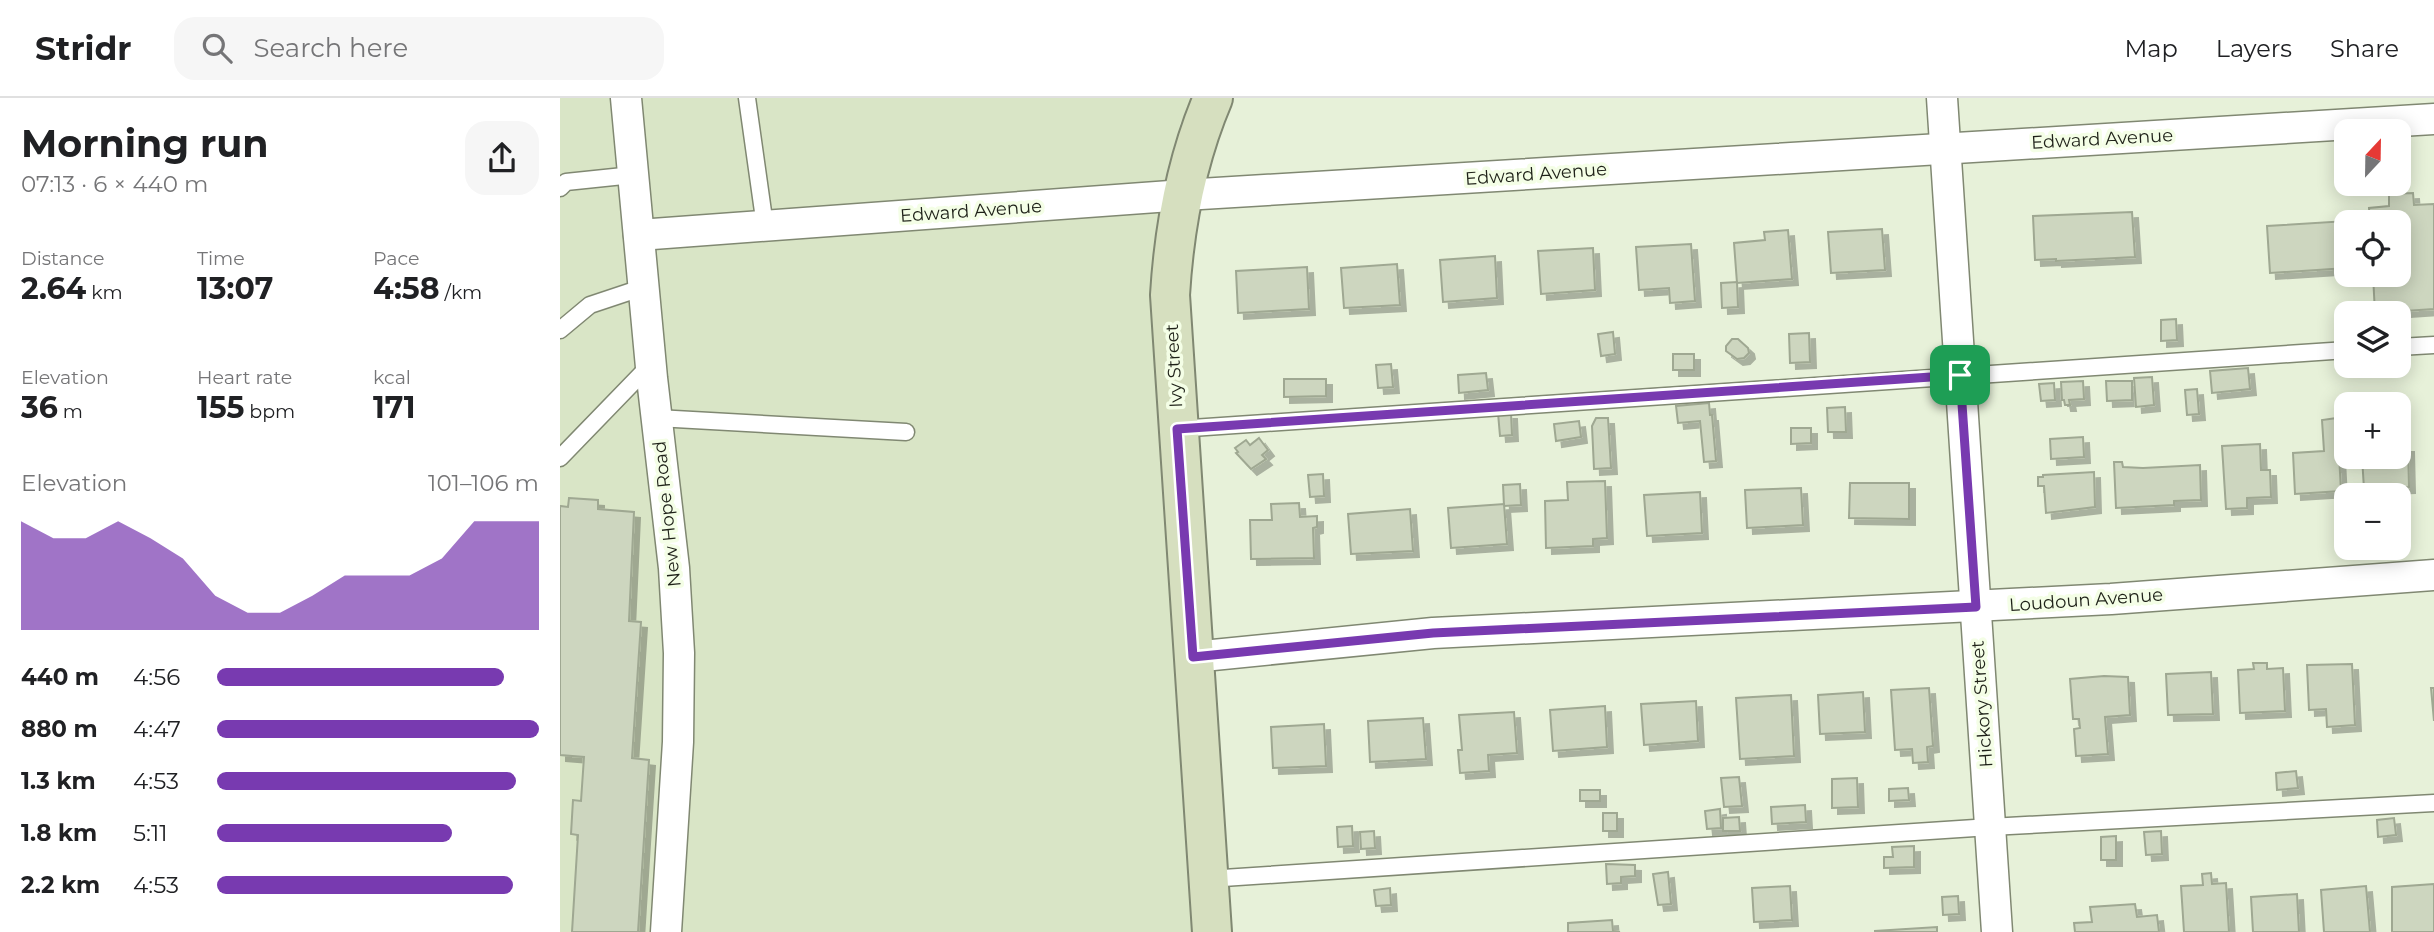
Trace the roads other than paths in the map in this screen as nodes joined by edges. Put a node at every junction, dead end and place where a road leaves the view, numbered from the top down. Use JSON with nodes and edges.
{"nodes":[{"id":1,"x":626,"y":98,"type":"edge"},
{"id":2,"x":747,"y":98,"type":"edge"},
{"id":3,"x":1213,"y":98,"type":"edge"},
{"id":4,"x":1942,"y":98,"type":"edge"},
{"id":5,"x":2434,"y":119,"type":"edge"},
{"id":6,"x":1945,"y":148,"type":"junction"},
{"id":7,"x":633,"y":174,"type":"junction"},
{"id":8,"x":560,"y":188,"type":"edge"},
{"id":9,"x":1184,"y":195,"type":"junction"},
{"id":10,"x":765,"y":226,"type":"junction"},
{"id":11,"x":639,"y":235,"type":"junction"},
{"id":12,"x":644,"y":287,"type":"junction"},
{"id":13,"x":560,"y":330,"type":"edge"},
{"id":14,"x":2434,"y":345,"type":"edge"},
{"id":15,"x":2411,"y":346,"type":"edge"},
{"id":16,"x":2334,"y":351,"type":"edge"},
{"id":17,"x":651,"y":364,"type":"junction"},
{"id":18,"x":1960,"y":375,"type":"junction"},
{"id":19,"x":657,"y":418,"type":"junction"},
{"id":20,"x":1177,"y":429,"type":"junction"},
{"id":21,"x":906,"y":432,"type":"dead end"},
{"id":22,"x":560,"y":458,"type":"edge"},
{"id":23,"x":2434,"y":575,"type":"edge"},
{"id":24,"x":1976,"y":607,"type":"junction"},
{"id":25,"x":1193,"y":657,"type":"junction"},
{"id":26,"x":2434,"y":803,"type":"edge"},
{"id":27,"x":1990,"y":827,"type":"junction"},
{"id":28,"x":1208,"y":879,"type":"junction"},
{"id":29,"x":666,"y":932,"type":"edge"},
{"id":30,"x":1212,"y":932,"type":"edge"},
{"id":31,"x":1997,"y":932,"type":"edge"}],
"edges":[{"from":1,"to":7,"type":"street","name":"New Hope Road"},
{"from":2,"to":10,"type":"lane"},
{"from":3,"to":9,"type":"main road","name":"Ivy Street"},
{"from":4,"to":6,"type":"street","name":"Hickory Street"},
{"from":5,"to":6,"type":"street","name":"Edward Avenue"},
{"from":6,"to":9,"type":"street","name":"Edward Avenue"},
{"from":6,"to":18,"type":"street","name":"Hickory Street"},
{"from":7,"to":8,"type":"lane"},
{"from":7,"to":11,"type":"street","name":"New Hope Road"},
{"from":9,"to":10,"type":"street","name":"Edward Avenue"},
{"from":9,"to":20,"type":"main road","name":"Ivy Street"},
{"from":10,"to":11,"type":"street","name":"Edward Avenue"},
{"from":11,"to":12,"type":"street","name":"New Hope Road"},
{"from":12,"to":13,"type":"lane"},
{"from":12,"to":17,"type":"street","name":"New Hope Road"},
{"from":14,"to":15,"type":"lane"},
{"from":16,"to":18,"type":"lane"},
{"from":17,"to":19,"type":"street","name":"New Hope Road"},
{"from":17,"to":22,"type":"lane"},
{"from":18,"to":20,"type":"lane"},
{"from":18,"to":24,"type":"street","name":"Hickory Street"},
{"from":19,"to":21,"type":"lane"},
{"from":19,"to":29,"type":"street","name":"New Hope Road"},
{"from":20,"to":25,"type":"main road","name":"Ivy Street"},
{"from":23,"to":24,"type":"street","name":"Loudoun Avenue"},
{"from":24,"to":25,"type":"street","name":"Loudoun Avenue"},
{"from":24,"to":27,"type":"street","name":"Hickory Street"},
{"from":25,"to":28,"type":"main road","name":"Ivy Street"},
{"from":26,"to":27,"type":"lane"},
{"from":27,"to":28,"type":"lane"},
{"from":27,"to":31,"type":"street","name":"Hickory Street"},
{"from":28,"to":30,"type":"main road","name":"Ivy Street"}]}
